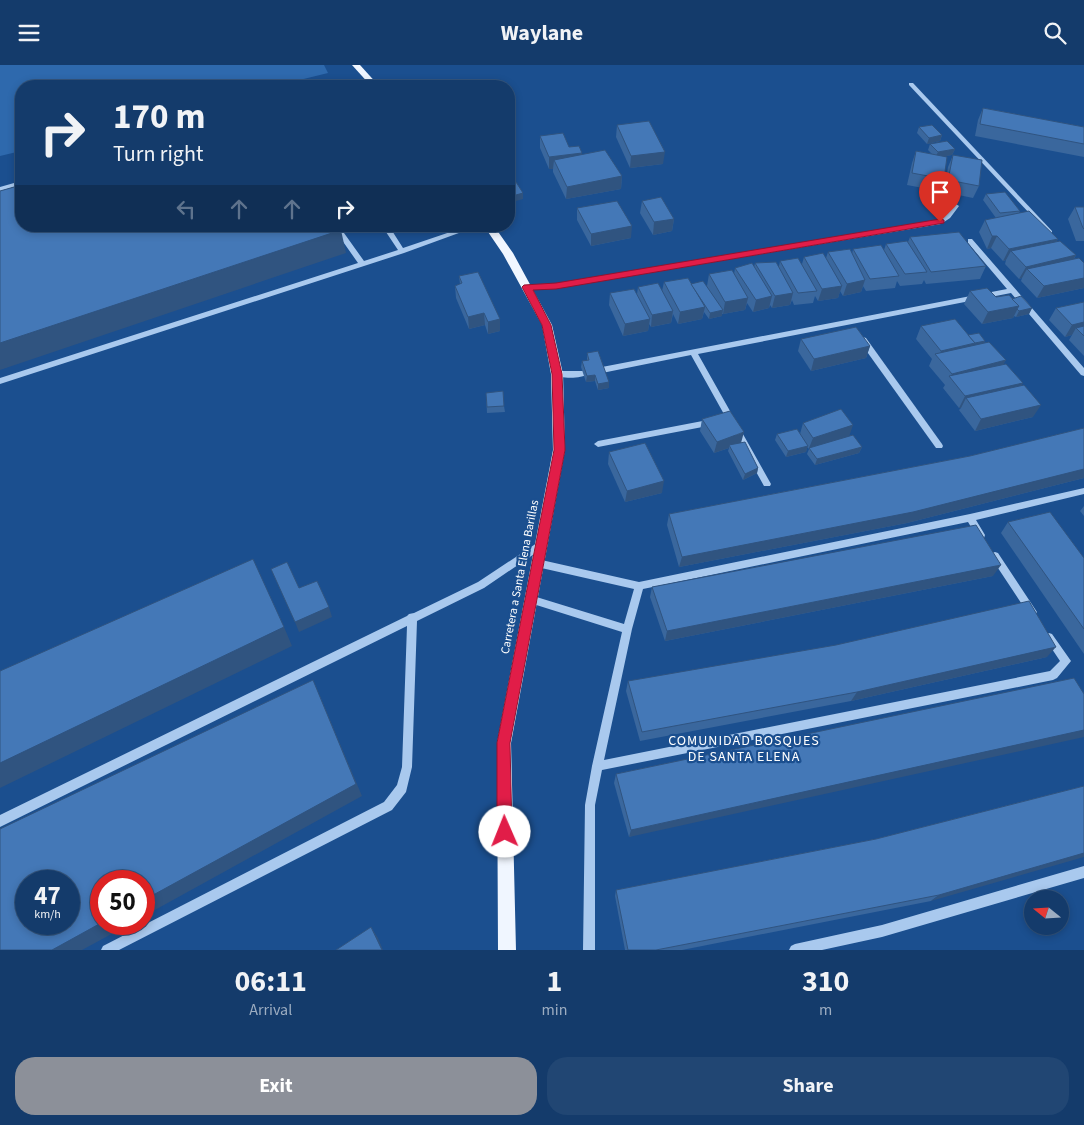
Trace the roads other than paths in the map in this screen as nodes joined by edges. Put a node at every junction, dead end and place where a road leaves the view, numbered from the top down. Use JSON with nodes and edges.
{"nodes":[{"id":1,"x":356,"y":65,"type":"edge"},
{"id":2,"x":370,"y":80,"type":"edge"},
{"id":3,"x":911,"y":84,"type":"dead end"},
{"id":4,"x":15,"y":185,"type":"edge"},
{"id":5,"x":0,"y":189,"type":"edge"},
{"id":6,"x":956,"y":206,"type":"dead end"},
{"id":7,"x":339,"y":232,"type":"edge"},
{"id":8,"x":389,"y":232,"type":"edge"},
{"id":9,"x":457,"y":232,"type":"edge"},
{"id":10,"x":493,"y":232,"type":"edge"},
{"id":11,"x":1057,"y":240,"type":"edge"},
{"id":12,"x":970,"y":241,"type":"dead end"},
{"id":13,"x":402,"y":251,"type":"junction"},
{"id":14,"x":362,"y":264,"type":"junction"},
{"id":15,"x":527,"y":287,"type":"junction"},
{"id":16,"x":1012,"y":290,"type":"junction"},
{"id":17,"x":850,"y":322,"type":"junction"},
{"id":18,"x":693,"y":353,"type":"junction"},
{"id":19,"x":602,"y":371,"type":"edge"},
{"id":20,"x":1084,"y":373,"type":"edge"},
{"id":21,"x":557,"y":374,"type":"junction"},
{"id":22,"x":584,"y":374,"type":"edge"},
{"id":23,"x":0,"y":381,"type":"edge"},
{"id":24,"x":730,"y":419,"type":"junction"},
{"id":25,"x":598,"y":445,"type":"dead end"},
{"id":26,"x":939,"y":445,"type":"dead end"},
{"id":27,"x":767,"y":484,"type":"dead end"},
{"id":28,"x":1084,"y":491,"type":"edge"},
{"id":29,"x":970,"y":518,"type":"junction"},
{"id":30,"x":540,"y":545,"type":"junction"},
{"id":31,"x":537,"y":563,"type":"junction"},
{"id":32,"x":639,"y":586,"type":"junction"},
{"id":33,"x":530,"y":599,"type":"junction"},
{"id":34,"x":412,"y":617,"type":"junction"},
{"id":35,"x":627,"y":629,"type":"junction"},
{"id":36,"x":597,"y":766,"type":"junction"},
{"id":37,"x":0,"y":821,"type":"edge"},
{"id":38,"x":1084,"y":872,"type":"edge"},
{"id":39,"x":107,"y":950,"type":"edge"},
{"id":40,"x":507,"y":950,"type":"edge"},
{"id":41,"x":589,"y":950,"type":"edge"},
{"id":42,"x":796,"y":950,"type":"edge"}],
"edges":[{"from":1,"to":2,"type":"main road"},
{"from":3,"to":11,"type":"street"},
{"from":4,"to":5,"type":"street"},
{"from":6,"to":15,"type":"street"},
{"from":7,"to":14,"type":"street"},
{"from":8,"to":13,"type":"lane"},
{"from":9,"to":13,"type":"street"},
{"from":10,"to":15,"type":"main road","name":"Carretera a Santa Elena Barillas"},
{"from":12,"to":16,"type":"street"},
{"from":13,"to":14,"type":"street"},
{"from":14,"to":23,"type":"street"},
{"from":15,"to":21,"type":"main road","name":"Carretera a Santa Elena Barillas"},
{"from":16,"to":17,"type":"street"},
{"from":16,"to":20,"type":"street"},
{"from":17,"to":18,"type":"street"},
{"from":17,"to":26,"type":"street"},
{"from":18,"to":19,"type":"street"},
{"from":18,"to":24,"type":"street"},
{"from":21,"to":22,"type":"street"},
{"from":21,"to":30,"type":"main road","name":"Carretera a Santa Elena Barillas"},
{"from":24,"to":25,"type":"street"},
{"from":24,"to":27,"type":"street"},
{"from":28,"to":29,"type":"street"},
{"from":29,"to":32,"type":"street"},
{"from":29,"to":36,"type":"street"},
{"from":30,"to":31,"type":"main road","name":"Carretera a Santa Elena Barillas"},
{"from":30,"to":34,"type":"street"},
{"from":31,"to":32,"type":"street"},
{"from":31,"to":33,"type":"main road","name":"Carretera a Santa Elena Barillas"},
{"from":32,"to":35,"type":"street"},
{"from":33,"to":35,"type":"street"},
{"from":33,"to":40,"type":"main road","name":"Carretera a Santa Elena Barillas"},
{"from":34,"to":37,"type":"street"},
{"from":34,"to":39,"type":"street"},
{"from":35,"to":36,"type":"street"},
{"from":36,"to":41,"type":"street"},
{"from":38,"to":42,"type":"street"}]}
